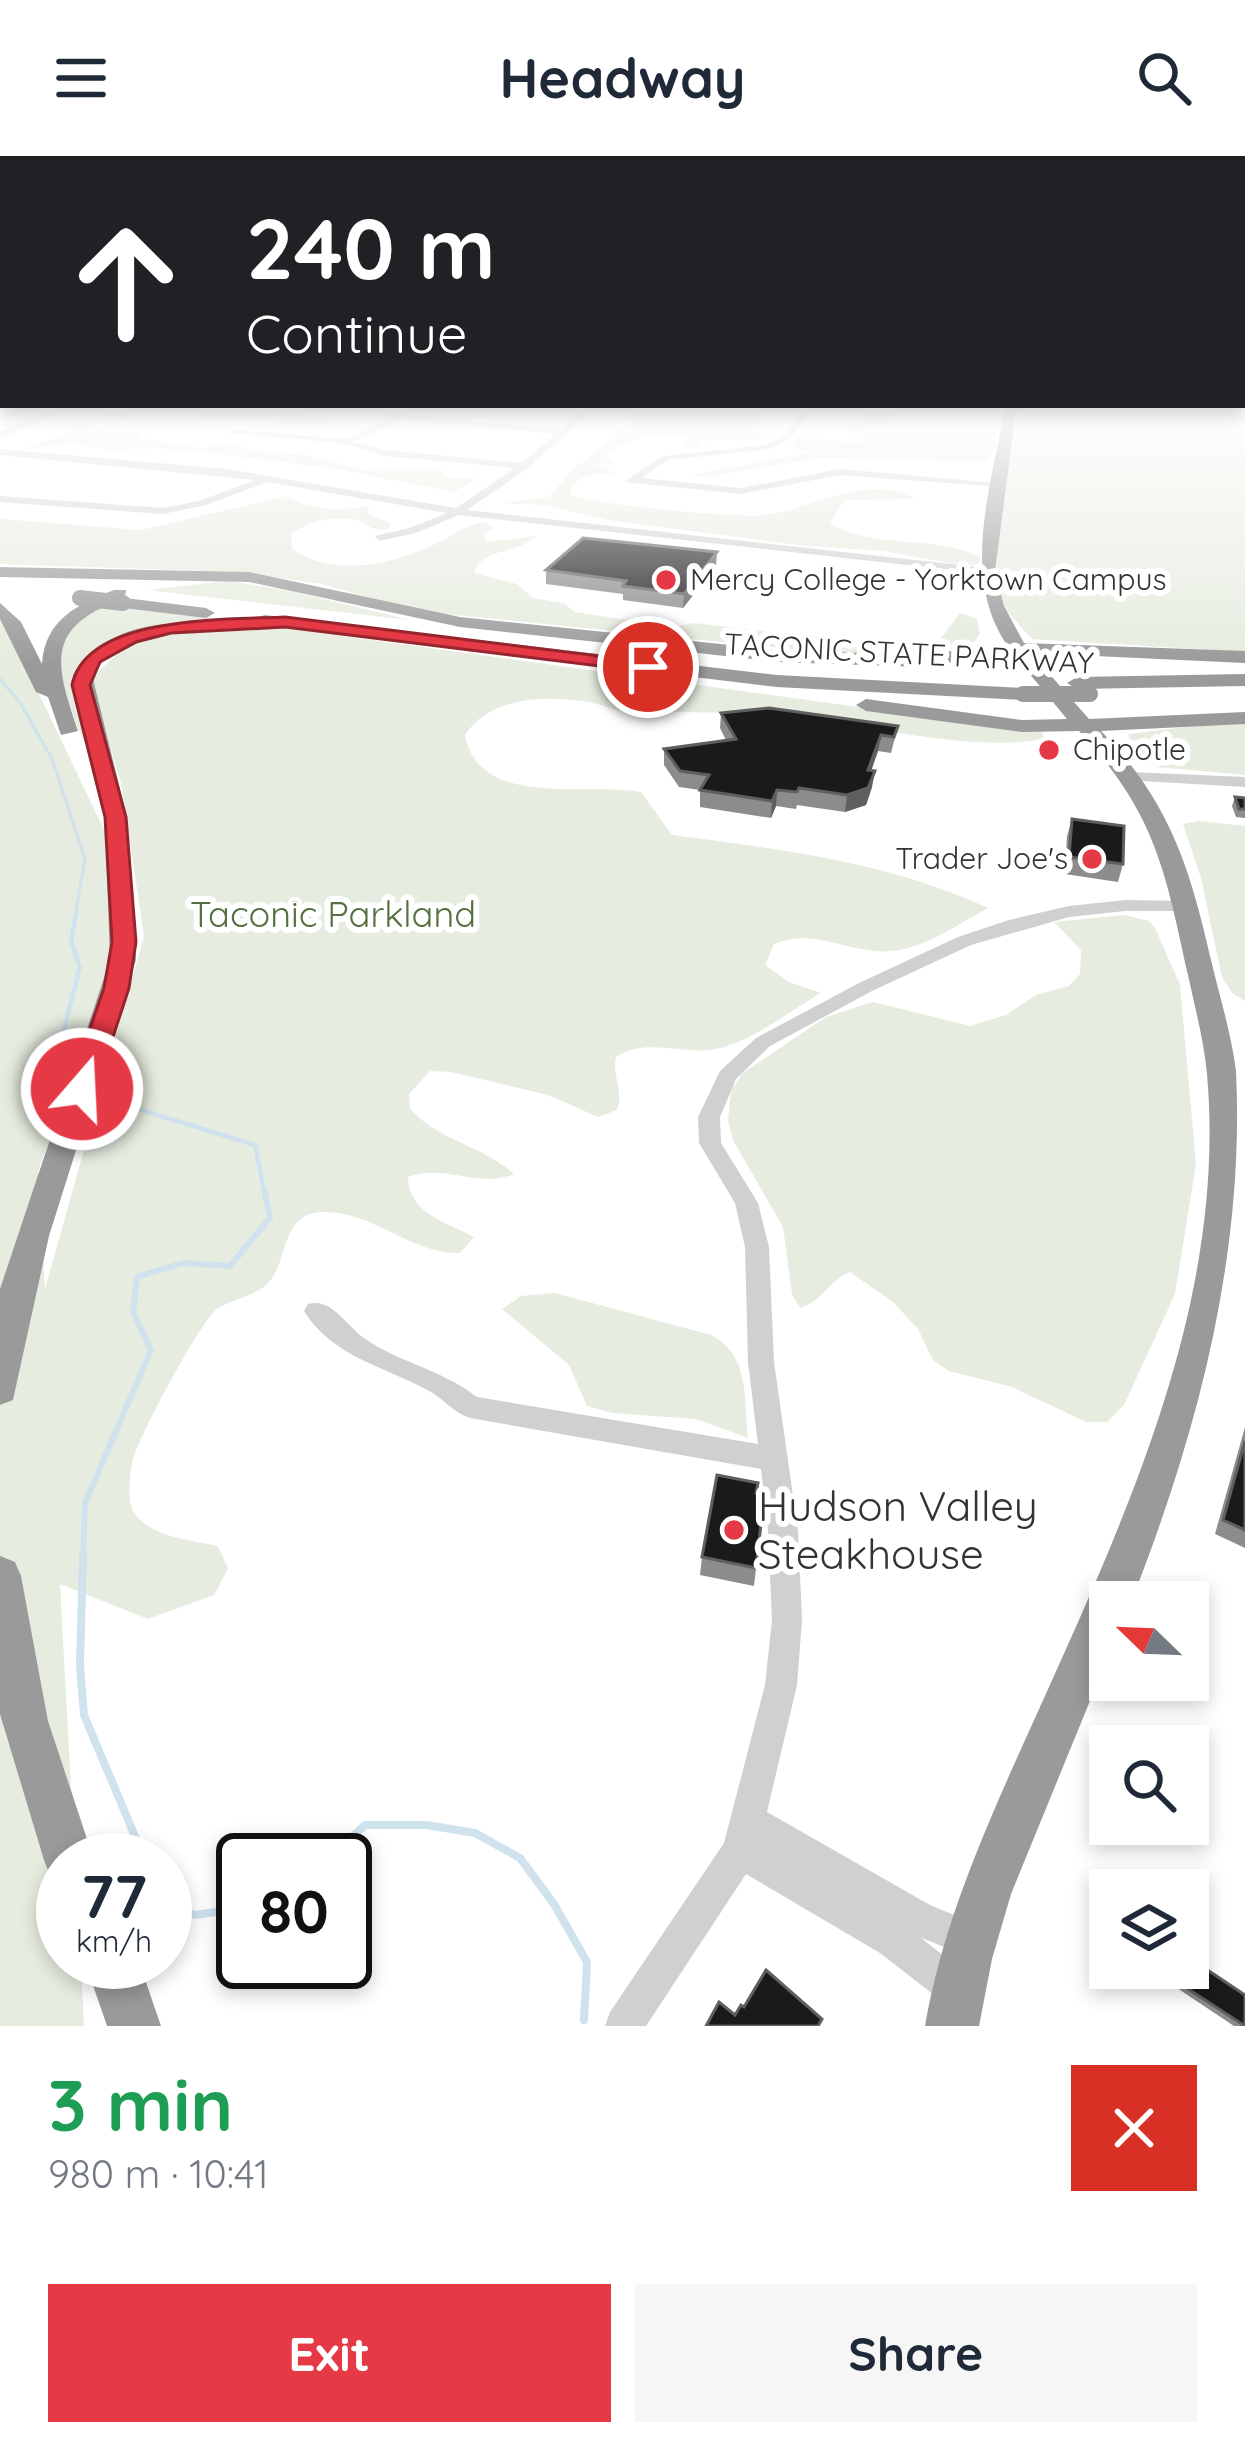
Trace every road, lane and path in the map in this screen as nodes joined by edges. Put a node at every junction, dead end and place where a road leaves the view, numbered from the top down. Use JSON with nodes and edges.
{"nodes":[{"id":1,"x":236,"y":490,"type":"edge"},
{"id":2,"x":336,"y":490,"type":"edge"},
{"id":3,"x":492,"y":490,"type":"edge"},
{"id":4,"x":1001,"y":490,"type":"edge"},
{"id":5,"x":0,"y":500,"type":"edge"},
{"id":6,"x":462,"y":513,"type":"junction"},
{"id":7,"x":379,"y":538,"type":"dead end"},
{"id":8,"x":987,"y":571,"type":"junction"},
{"id":9,"x":0,"y":575,"type":"edge"},
{"id":10,"x":0,"y":588,"type":"edge"},
{"id":11,"x":32,"y":592,"type":"dead end"},
{"id":12,"x":72,"y":597,"type":"dead end"},
{"id":13,"x":0,"y":608,"type":"edge"},
{"id":14,"x":285,"y":622,"type":"junction"},
{"id":15,"x":556,"y":645,"type":"junction"},
{"id":16,"x":1015,"y":649,"type":"junction"},
{"id":17,"x":1245,"y":657,"type":"edge"},
{"id":18,"x":583,"y":658,"type":"junction"},
{"id":19,"x":1245,"y":680,"type":"edge"},
{"id":20,"x":1018,"y":688,"type":"junction"},
{"id":21,"x":1083,"y":689,"type":"junction"},
{"id":22,"x":1245,"y":692,"type":"edge"},
{"id":23,"x":1245,"y":718,"type":"edge"},
{"id":24,"x":1180,"y":722,"type":"junction"},
{"id":25,"x":1088,"y":728,"type":"junction"},
{"id":26,"x":68,"y":731,"type":"junction"},
{"id":27,"x":1104,"y":746,"type":"junction"},
{"id":28,"x":1130,"y":777,"type":"junction"},
{"id":29,"x":1245,"y":782,"type":"edge"},
{"id":30,"x":115,"y":837,"type":"junction"},
{"id":31,"x":1186,"y":906,"type":"junction"},
{"id":32,"x":317,"y":1311,"type":"dead end"},
{"id":33,"x":0,"y":1390,"type":"edge"},
{"id":34,"x":772,"y":1460,"type":"junction"},
{"id":35,"x":0,"y":1576,"type":"edge"},
{"id":36,"x":60,"y":1833,"type":"edge"},
{"id":37,"x":745,"y":1836,"type":"junction"},
{"id":38,"x":960,"y":1985,"type":"edge"},
{"id":39,"x":121,"y":1989,"type":"edge"},
{"id":40,"x":134,"y":2026,"type":"edge"},
{"id":41,"x":624,"y":2026,"type":"edge"}],
"edges":[{"from":1,"to":5,"type":"street"},
{"from":2,"to":6,"type":"street"},
{"from":3,"to":6,"type":"street"},
{"from":4,"to":8,"type":"highway"},
{"from":6,"to":7,"type":"street"},
{"from":6,"to":8,"type":"street"},
{"from":8,"to":16,"type":"highway"},
{"from":9,"to":15,"type":"highway","name":"TACONIC STATE PARKWAY"},
{"from":9,"to":16,"type":"highway"},
{"from":10,"to":11,"type":"highway"},
{"from":12,"to":14,"type":"highway","name":"TACONIC STATE PARKWAY","bridge":true},
{"from":13,"to":26,"type":"highway"},
{"from":14,"to":18,"type":"highway","name":"TACONIC STATE PARKWAY"},
{"from":14,"to":30,"type":"highway"},
{"from":15,"to":20,"type":"highway","name":"TACONIC STATE PARKWAY"},
{"from":15,"to":26,"type":"highway"},
{"from":16,"to":17,"type":"highway"},
{"from":16,"to":25,"type":"highway"},
{"from":18,"to":20,"type":"highway","name":"TACONIC STATE PARKWAY"},
{"from":18,"to":25,"type":"highway"},
{"from":19,"to":21,"type":"highway","name":"TACONIC STATE PARKWAY"},
{"from":20,"to":21,"type":"highway","name":"TACONIC STATE PARKWAY","bridge":true},
{"from":21,"to":22,"type":"highway","name":"TACONIC STATE PARKWAY"},
{"from":23,"to":24,"type":"highway"},
{"from":24,"to":25,"type":"highway"},
{"from":24,"to":27,"type":"highway"},
{"from":25,"to":27,"type":"highway"},
{"from":26,"to":30,"type":"highway"},
{"from":27,"to":28,"type":"highway"},
{"from":28,"to":29,"type":"street"},
{"from":28,"to":31,"type":"highway"},
{"from":30,"to":33,"type":"highway"},
{"from":31,"to":34,"type":"street"},
{"from":31,"to":38,"type":"highway"},
{"from":32,"to":34,"type":"street"},
{"from":34,"to":37,"type":"street"},
{"from":35,"to":36,"type":"highway"},
{"from":37,"to":38,"type":"street"},
{"from":37,"to":38,"type":"street"},
{"from":37,"to":41,"type":"street"},
{"from":39,"to":40,"type":"highway"}]}
